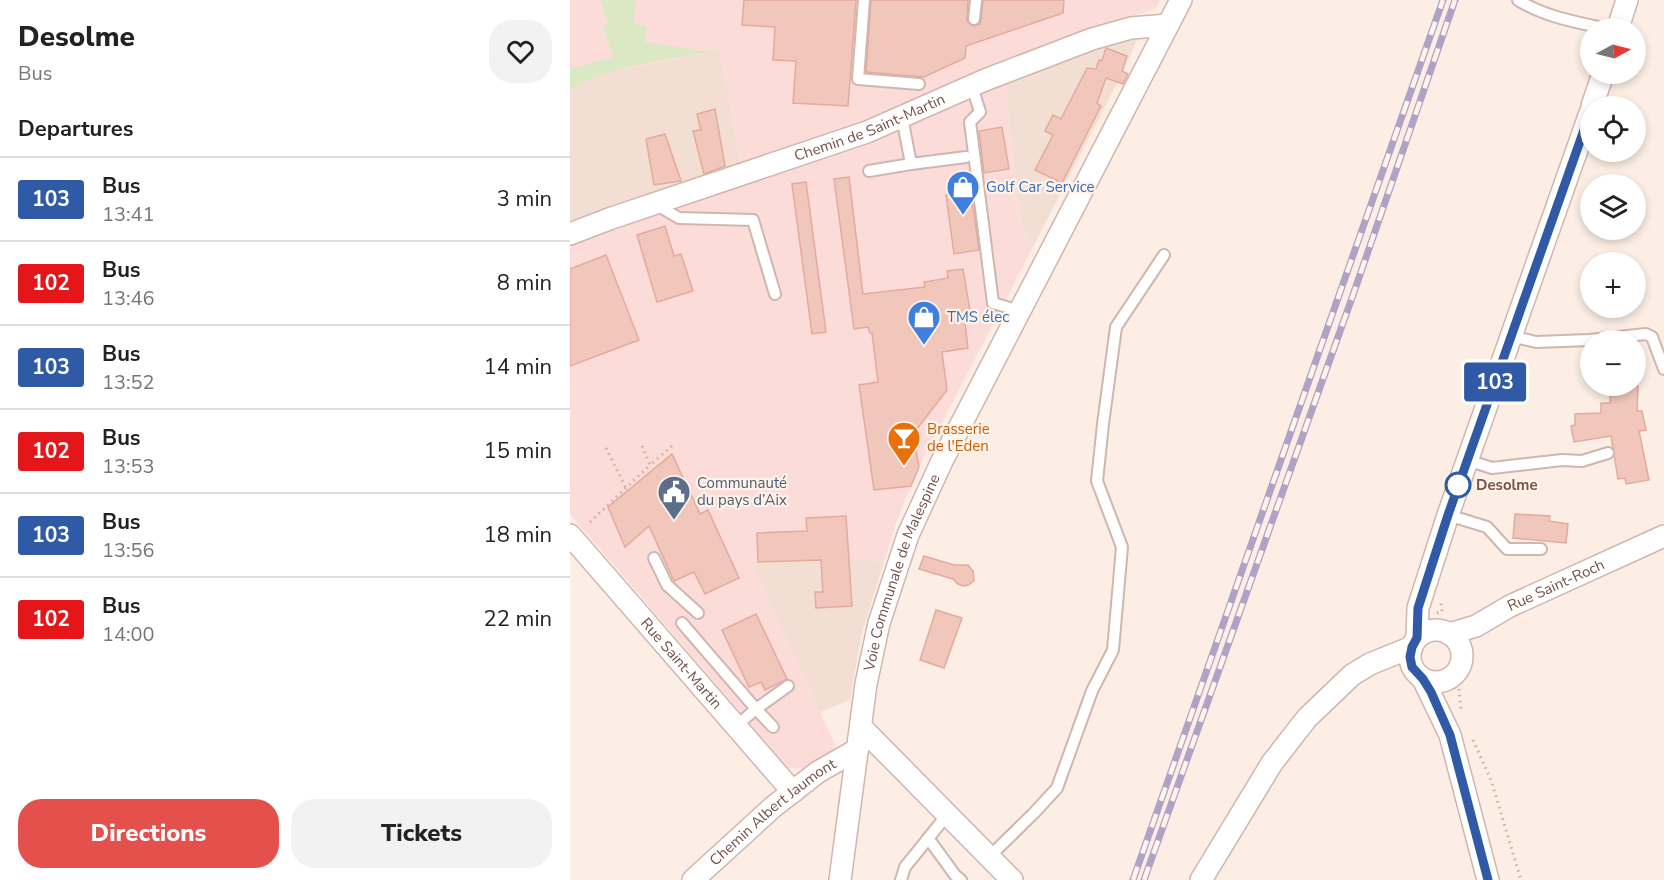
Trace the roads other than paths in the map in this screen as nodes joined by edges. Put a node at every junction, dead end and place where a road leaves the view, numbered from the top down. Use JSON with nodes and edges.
{"nodes":[{"id":1,"x":864,"y":0,"type":"edge"},
{"id":2,"x":976,"y":0,"type":"edge"},
{"id":3,"x":1181,"y":0,"type":"edge"},
{"id":4,"x":1518,"y":0,"type":"edge"},
{"id":5,"x":1628,"y":0,"type":"edge"},
{"id":6,"x":1622,"y":18,"type":"edge"},
{"id":7,"x":974,"y":19,"type":"dead end"},
{"id":8,"x":1580,"y":23,"type":"edge"},
{"id":9,"x":1168,"y":25,"type":"junction"},
{"id":10,"x":919,"y":84,"type":"dead end"},
{"id":11,"x":972,"y":86,"type":"junction"},
{"id":12,"x":902,"y":117,"type":"junction"},
{"id":13,"x":1580,"y":141,"type":"edge"},
{"id":14,"x":966,"y":157,"type":"dead end"},
{"id":15,"x":911,"y":164,"type":"junction"},
{"id":16,"x":869,"y":171,"type":"dead end"},
{"id":17,"x":654,"y":204,"type":"junction"},
{"id":18,"x":570,"y":234,"type":"edge"},
{"id":19,"x":1164,"y":255,"type":"dead end"},
{"id":20,"x":775,"y":294,"type":"dead end"},
{"id":21,"x":1020,"y":310,"type":"junction"},
{"id":22,"x":1511,"y":336,"type":"junction"},
{"id":23,"x":1664,"y":369,"type":"edge"},
{"id":24,"x":1608,"y":453,"type":"dead end"},
{"id":25,"x":1467,"y":460,"type":"junction"},
{"id":26,"x":1448,"y":515,"type":"junction"},
{"id":27,"x":570,"y":535,"type":"edge"},
{"id":28,"x":1664,"y":536,"type":"edge"},
{"id":29,"x":1541,"y":549,"type":"dead end"},
{"id":30,"x":654,"y":558,"type":"dead end"},
{"id":31,"x":1423,"y":593,"type":"junction"},
{"id":32,"x":698,"y":613,"type":"dead end"},
{"id":33,"x":682,"y":623,"type":"dead end"},
{"id":34,"x":1444,"y":632,"type":"junction"},
{"id":35,"x":1416,"y":658,"type":"junction"},
{"id":36,"x":1455,"y":673,"type":"junction"},
{"id":37,"x":788,"y":686,"type":"dead end"},
{"id":38,"x":756,"y":709,"type":"junction"},
{"id":39,"x":736,"y":726,"type":"junction"},
{"id":40,"x":773,"y":727,"type":"dead end"},
{"id":41,"x":861,"y":727,"type":"junction"},
{"id":42,"x":1450,"y":735,"type":"junction"},
{"id":43,"x":858,"y":749,"type":"junction"},
{"id":44,"x":793,"y":792,"type":"junction"},
{"id":45,"x":947,"y":814,"type":"junction"},
{"id":46,"x":928,"y":838,"type":"junction"},
{"id":47,"x":989,"y":857,"type":"junction"},
{"id":48,"x":693,"y":880,"type":"edge"},
{"id":49,"x":840,"y":880,"type":"edge"},
{"id":50,"x":901,"y":880,"type":"edge"},
{"id":51,"x":962,"y":880,"type":"edge"},
{"id":52,"x":1012,"y":880,"type":"edge"},
{"id":53,"x":1201,"y":880,"type":"edge"},
{"id":54,"x":1488,"y":880,"type":"edge"}],
"edges":[{"from":1,"to":10,"type":"lane"},
{"from":2,"to":7,"type":"lane"},
{"from":3,"to":9,"type":"street","name":"Voie Communale de Malespine"},
{"from":4,"to":8,"type":"lane"},
{"from":5,"to":6,"type":"street"},
{"from":9,"to":11,"type":"street","name":"Chemin de Saint-Martin"},
{"from":9,"to":21,"type":"street","name":"Voie Communale de Malespine"},
{"from":11,"to":12,"type":"street","name":"Chemin de Saint-Martin"},
{"from":11,"to":21,"type":"lane"},
{"from":12,"to":15,"type":"lane"},
{"from":12,"to":17,"type":"street","name":"Chemin de Saint-Martin"},
{"from":13,"to":22,"type":"street"},
{"from":14,"to":15,"type":"lane"},
{"from":15,"to":16,"type":"lane"},
{"from":17,"to":18,"type":"street","name":"Chemin de Saint-Martin"},
{"from":17,"to":20,"type":"lane"},
{"from":19,"to":47,"type":"lane"},
{"from":21,"to":41,"type":"street","name":"Voie Communale de Malespine"},
{"from":22,"to":23,"type":"lane"},
{"from":22,"to":25,"type":"street"},
{"from":24,"to":25,"type":"lane"},
{"from":25,"to":26,"type":"street"},
{"from":26,"to":29,"type":"lane"},
{"from":26,"to":31,"type":"street"},
{"from":27,"to":39,"type":"street","name":"Rue Saint-Martin"},
{"from":28,"to":34,"type":"street","name":"Rue Saint-Roch"},
{"from":30,"to":32,"type":"lane"},
{"from":31,"to":34,"type":"street"},
{"from":31,"to":35,"type":"street"},
{"from":33,"to":38,"type":"lane"},
{"from":34,"to":35,"type":"street"},
{"from":34,"to":36,"type":"street"},
{"from":35,"to":36,"type":"street"},
{"from":35,"to":42,"type":"street"},
{"from":35,"to":53,"type":"street"},
{"from":36,"to":42,"type":"street"},
{"from":37,"to":38,"type":"lane"},
{"from":38,"to":39,"type":"lane"},
{"from":38,"to":40,"type":"lane"},
{"from":39,"to":44,"type":"street","name":"Rue Saint-Martin"},
{"from":41,"to":43,"type":"street","name":"Voie Communale de Malespine"},
{"from":41,"to":45,"type":"street"},
{"from":42,"to":54,"type":"street"},
{"from":43,"to":44,"type":"street","name":"Chemin Albert Jaumont"},
{"from":43,"to":49,"type":"street","name":"Voie Communale de Malespine"},
{"from":44,"to":48,"type":"street","name":"Chemin Albert Jaumont"},
{"from":45,"to":46,"type":"lane"},
{"from":45,"to":47,"type":"street"},
{"from":46,"to":50,"type":"lane"},
{"from":46,"to":51,"type":"lane"},
{"from":47,"to":52,"type":"street"}]}
